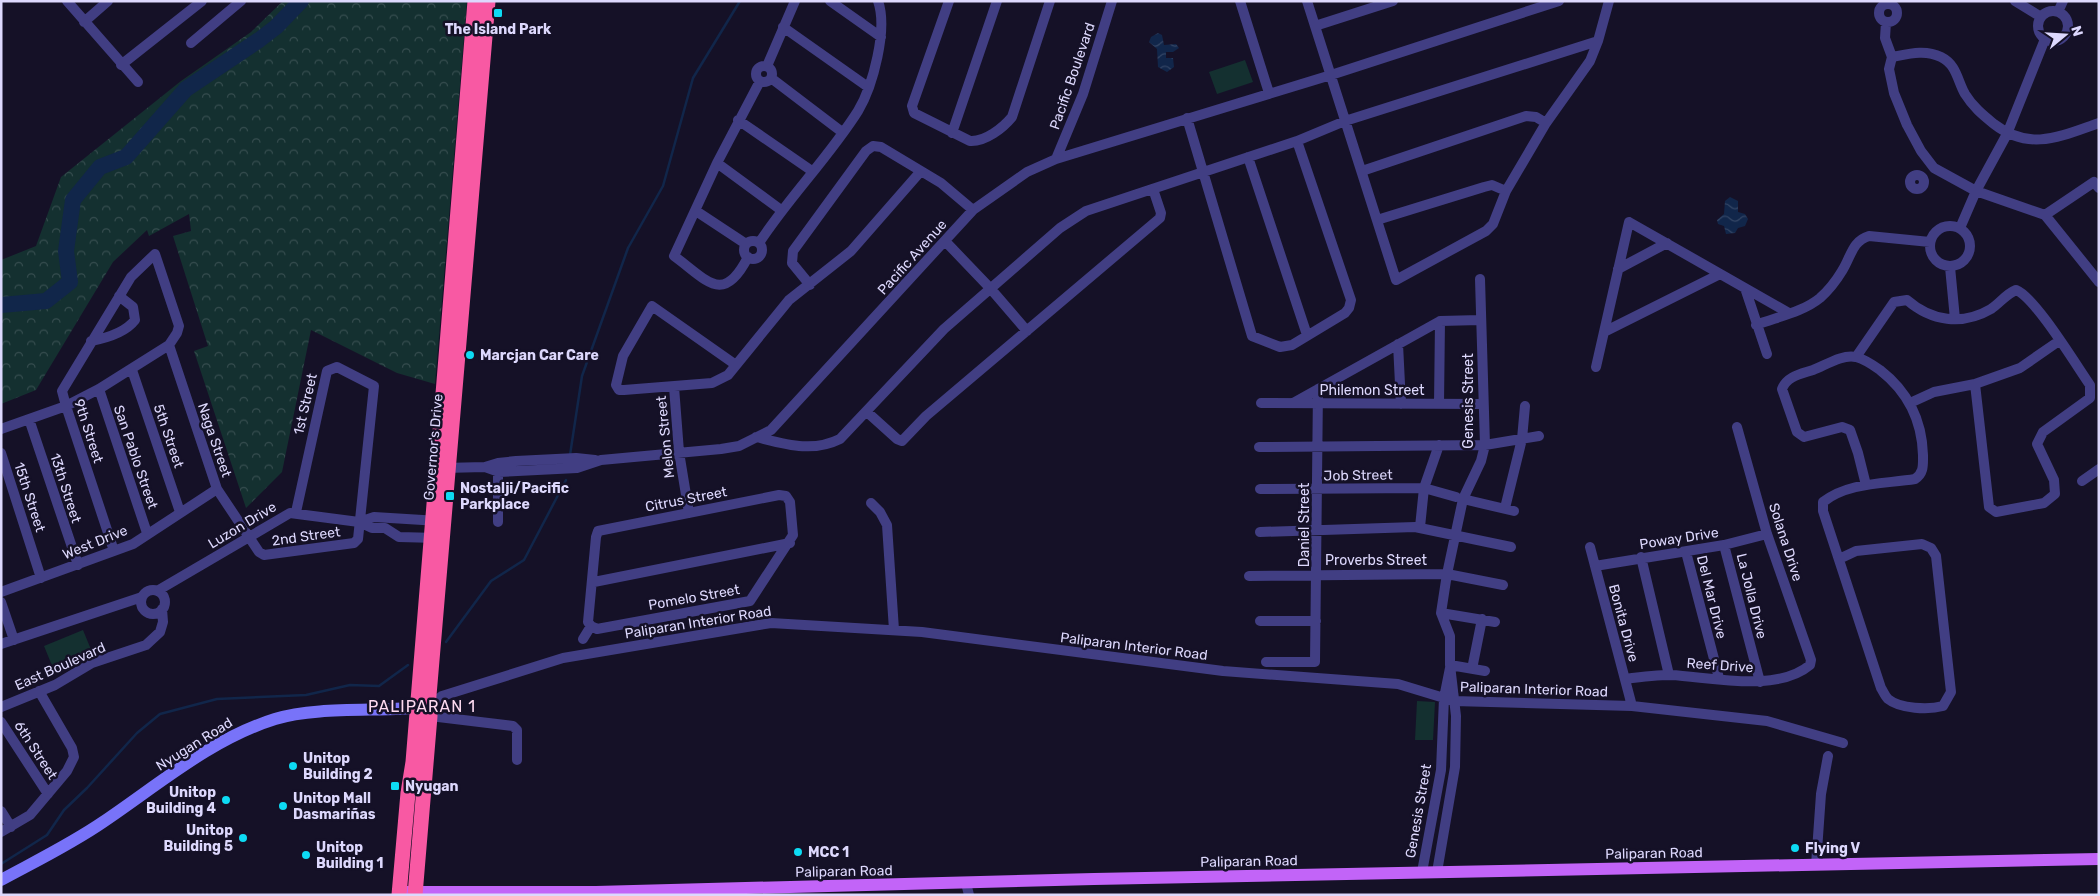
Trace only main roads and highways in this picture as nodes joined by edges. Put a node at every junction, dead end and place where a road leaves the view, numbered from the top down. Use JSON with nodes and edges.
{"nodes":[{"id":1,"x":475,"y":1,"type":"edge"},
{"id":2,"x":488,"y":1,"type":"edge"},
{"id":3,"x":442,"y":468,"type":"junction"},
{"id":4,"x":425,"y":710,"type":"junction"},
{"id":5,"x":2099,"y":859,"type":"edge"},
{"id":6,"x":1,"y":880,"type":"edge"},
{"id":7,"x":967,"y":889,"type":"edge"},
{"id":8,"x":863,"y":890,"type":"edge"},
{"id":9,"x":673,"y":892,"type":"edge"},
{"id":10,"x":400,"y":893,"type":"edge"},
{"id":11,"x":415,"y":894,"type":"edge"}],
"edges":[{"from":1,"to":3,"type":"highway","name":"Governor's Drive"},
{"from":2,"to":3,"type":"highway","name":"Governor's Drive"},
{"from":3,"to":4,"type":"highway","name":"Governor's Drive"},
{"from":4,"to":6,"type":"main road","name":"Nyugan Road"},
{"from":4,"to":10,"type":"highway","name":"Governor's Drive"},
{"from":4,"to":11,"type":"highway","name":"Governor's Drive"},
{"from":5,"to":7,"type":"main road","name":"Paliparan Road"},
{"from":7,"to":8,"type":"main road","name":"Paliparan Road"},
{"from":8,"to":9,"type":"main road","name":"Paliparan Road"},
{"from":9,"to":11,"type":"main road","name":"Paliparan Road"},
{"from":10,"to":11,"type":"main road","name":"Paliparan Road"}]}
